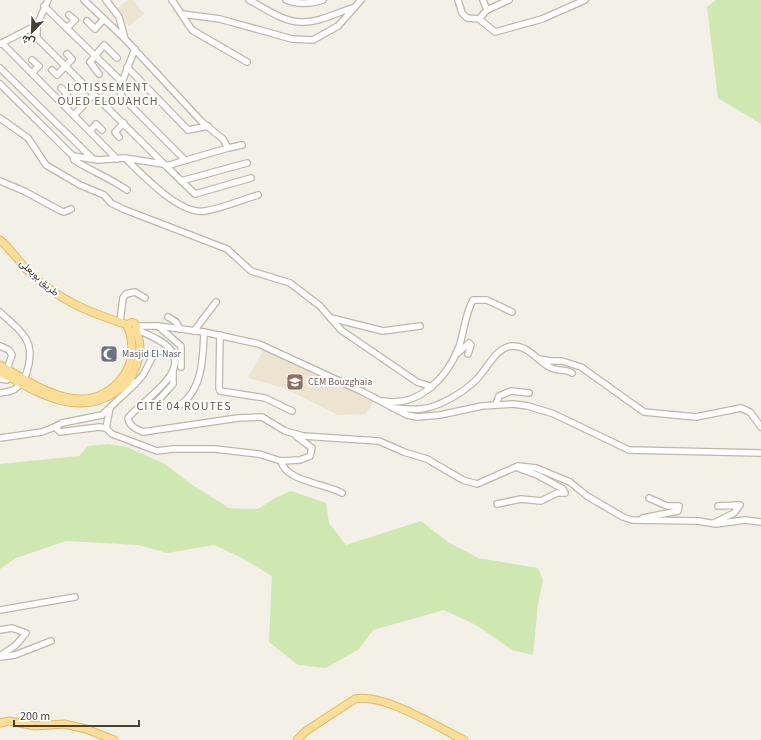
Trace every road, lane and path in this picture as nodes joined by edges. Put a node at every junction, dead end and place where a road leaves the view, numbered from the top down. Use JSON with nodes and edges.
{"nodes":[{"id":1,"x":48,"y":0,"type":"edge"},
{"id":2,"x":84,"y":0,"type":"edge"},
{"id":3,"x":106,"y":0,"type":"edge"},
{"id":4,"x":172,"y":0,"type":"edge"},
{"id":5,"x":250,"y":0,"type":"edge"},
{"id":6,"x":286,"y":0,"type":"edge"},
{"id":7,"x":323,"y":0,"type":"edge"},
{"id":8,"x":362,"y":0,"type":"edge"},
{"id":9,"x":458,"y":0,"type":"edge"},
{"id":10,"x":483,"y":0,"type":"edge"},
{"id":11,"x":509,"y":0,"type":"edge"},
{"id":12,"x":585,"y":0,"type":"edge"},
{"id":13,"x":44,"y":6,"type":"junction"},
{"id":14,"x":354,"y":8,"type":"junction"},
{"id":15,"x":487,"y":10,"type":"junction"},
{"id":16,"x":182,"y":14,"type":"junction"},
{"id":17,"x":69,"y":15,"type":"dead end"},
{"id":18,"x":104,"y":19,"type":"junction"},
{"id":19,"x":479,"y":19,"type":"junction"},
{"id":20,"x":87,"y":21,"type":"dead end"},
{"id":21,"x":37,"y":25,"type":"junction"},
{"id":22,"x":67,"y":28,"type":"junction"},
{"id":23,"x":125,"y":39,"type":"junction"},
{"id":24,"x":1,"y":44,"type":"edge"},
{"id":25,"x":135,"y":49,"type":"junction"},
{"id":26,"x":66,"y":54,"type":"dead end"},
{"id":27,"x":96,"y":55,"type":"junction"},
{"id":28,"x":117,"y":58,"type":"dead end"},
{"id":29,"x":32,"y":60,"type":"dead end"},
{"id":30,"x":247,"y":62,"type":"dead end"},
{"id":31,"x":66,"y":66,"type":"junction"},
{"id":32,"x":127,"y":67,"type":"junction"},
{"id":33,"x":0,"y":68,"type":"edge"},
{"id":34,"x":52,"y":70,"type":"dead end"},
{"id":35,"x":32,"y":73,"type":"junction"},
{"id":36,"x":99,"y":74,"type":"dead end"},
{"id":37,"x":122,"y":82,"type":"junction"},
{"id":38,"x":0,"y":84,"type":"edge"},
{"id":39,"x":61,"y":88,"type":"dead end"},
{"id":40,"x":94,"y":95,"type":"junction"},
{"id":41,"x":60,"y":102,"type":"junction"},
{"id":42,"x":74,"y":115,"type":"junction"},
{"id":43,"x":0,"y":118,"type":"edge"},
{"id":44,"x":124,"y":123,"type":"junction"},
{"id":45,"x":208,"y":126,"type":"junction"},
{"id":46,"x":102,"y":130,"type":"dead end"},
{"id":47,"x":90,"y":131,"type":"junction"},
{"id":48,"x":119,"y":137,"type":"dead end"},
{"id":49,"x":242,"y":145,"type":"dead end"},
{"id":50,"x":228,"y":148,"type":"junction"},
{"id":51,"x":73,"y":156,"type":"junction"},
{"id":52,"x":125,"y":158,"type":"junction"},
{"id":53,"x":117,"y":159,"type":"junction"},
{"id":54,"x":94,"y":160,"type":"junction"},
{"id":55,"x":185,"y":160,"type":"junction"},
{"id":56,"x":248,"y":163,"type":"dead end"},
{"id":57,"x":164,"y":165,"type":"junction"},
{"id":58,"x":251,"y":178,"type":"dead end"},
{"id":59,"x":0,"y":181,"type":"edge"},
{"id":60,"x":181,"y":181,"type":"junction"},
{"id":61,"x":127,"y":190,"type":"dead end"},
{"id":62,"x":258,"y":195,"type":"dead end"},
{"id":63,"x":71,"y":209,"type":"dead end"},
{"id":64,"x":0,"y":240,"type":"edge"},
{"id":65,"x":145,"y":298,"type":"dead end"},
{"id":66,"x":216,"y":302,"type":"dead end"},
{"id":67,"x":0,"y":312,"type":"edge"},
{"id":68,"x":512,"y":312,"type":"dead end"},
{"id":69,"x":168,"y":317,"type":"dead end"},
{"id":70,"x":331,"y":318,"type":"junction"},
{"id":71,"x":120,"y":322,"type":"junction"},
{"id":72,"x":158,"y":326,"type":"junction"},
{"id":73,"x":420,"y":326,"type":"dead end"},
{"id":74,"x":172,"y":327,"type":"junction"},
{"id":75,"x":133,"y":328,"type":"junction"},
{"id":76,"x":180,"y":329,"type":"junction"},
{"id":77,"x":194,"y":330,"type":"junction"},
{"id":78,"x":204,"y":332,"type":"junction"},
{"id":79,"x":220,"y":335,"type":"junction"},
{"id":80,"x":171,"y":336,"type":"junction"},
{"id":81,"x":0,"y":346,"type":"edge"},
{"id":82,"x":468,"y":354,"type":"dead end"},
{"id":83,"x":153,"y":356,"type":"dead end"},
{"id":84,"x":454,"y":358,"type":"junction"},
{"id":85,"x":539,"y":359,"type":"junction"},
{"id":86,"x":0,"y":365,"type":"edge"},
{"id":87,"x":181,"y":367,"type":"dead end"},
{"id":88,"x":174,"y":372,"type":"junction"},
{"id":89,"x":572,"y":373,"type":"dead end"},
{"id":90,"x":3,"y":374,"type":"edge"},
{"id":91,"x":22,"y":381,"type":"junction"},
{"id":92,"x":133,"y":382,"type":"junction"},
{"id":93,"x":432,"y":387,"type":"junction"},
{"id":94,"x":0,"y":393,"type":"edge"},
{"id":95,"x":529,"y":393,"type":"dead end"},
{"id":96,"x":377,"y":400,"type":"junction"},
{"id":97,"x":496,"y":404,"type":"junction"},
{"id":98,"x":154,"y":405,"type":"dead end"},
{"id":99,"x":180,"y":405,"type":"dead end"},
{"id":100,"x":110,"y":407,"type":"junction"},
{"id":101,"x":391,"y":407,"type":"junction"},
{"id":102,"x":292,"y":411,"type":"dead end"},
{"id":103,"x":57,"y":426,"type":"junction"},
{"id":104,"x":761,"y":427,"type":"edge"},
{"id":105,"x":106,"y":428,"type":"junction"},
{"id":106,"x":294,"y":434,"type":"junction"},
{"id":107,"x":0,"y":438,"type":"edge"},
{"id":108,"x":761,"y":453,"type":"edge"},
{"id":109,"x":281,"y":461,"type":"junction"},
{"id":110,"x":516,"y":467,"type":"junction"},
{"id":111,"x":342,"y":493,"type":"dead end"},
{"id":112,"x":648,"y":498,"type":"dead end"},
{"id":113,"x":497,"y":504,"type":"dead end"},
{"id":114,"x":718,"y":506,"type":"dead end"},
{"id":115,"x":632,"y":520,"type":"junction"},
{"id":116,"x":761,"y":522,"type":"edge"},
{"id":117,"x":712,"y":524,"type":"junction"},
{"id":118,"x":75,"y":598,"type":"dead end"},
{"id":119,"x":0,"y":610,"type":"edge"},
{"id":120,"x":0,"y":630,"type":"edge"},
{"id":121,"x":52,"y":642,"type":"dead end"},
{"id":122,"x":0,"y":657,"type":"edge"},
{"id":123,"x":0,"y":723,"type":"edge"},
{"id":124,"x":114,"y":740,"type":"edge"},
{"id":125,"x":297,"y":740,"type":"edge"},
{"id":126,"x":464,"y":740,"type":"edge"}],
"edges":[{"from":1,"to":13,"type":"street"},
{"from":2,"to":18,"type":"street"},
{"from":3,"to":23,"type":"street"},
{"from":4,"to":16,"type":"street"},
{"from":5,"to":14,"type":"street"},
{"from":6,"to":7,"type":"street"},
{"from":8,"to":14,"type":"street"},
{"from":9,"to":19,"type":"street"},
{"from":10,"to":15,"type":"street"},
{"from":11,"to":15,"type":"street"},
{"from":12,"to":19,"type":"street"},
{"from":13,"to":21,"type":"street"},
{"from":13,"to":22,"type":"street"},
{"from":14,"to":16,"type":"street"},
{"from":15,"to":19,"type":"street"},
{"from":16,"to":30,"type":"street"},
{"from":17,"to":22,"type":"street"},
{"from":18,"to":20,"type":"street"},
{"from":18,"to":23,"type":"street"},
{"from":21,"to":24,"type":"street"},
{"from":21,"to":31,"type":"street"},
{"from":22,"to":27,"type":"street"},
{"from":23,"to":25,"type":"street"},
{"from":24,"to":35,"type":"street"},
{"from":25,"to":32,"type":"street"},
{"from":25,"to":45,"type":"street"},
{"from":26,"to":31,"type":"street"},
{"from":27,"to":28,"type":"street"},
{"from":27,"to":36,"type":"street"},
{"from":27,"to":37,"type":"street"},
{"from":29,"to":35,"type":"street"},
{"from":31,"to":34,"type":"street"},
{"from":31,"to":40,"type":"street"},
{"from":32,"to":37,"type":"street"},
{"from":32,"to":45,"type":"street"},
{"from":33,"to":54,"type":"street"},
{"from":35,"to":41,"type":"street"},
{"from":37,"to":55,"type":"street"},
{"from":38,"to":51,"type":"street"},
{"from":39,"to":41,"type":"street"},
{"from":40,"to":42,"type":"street"},
{"from":40,"to":44,"type":"street"},
{"from":41,"to":42,"type":"street"},
{"from":42,"to":47,"type":"street"},
{"from":43,"to":70,"type":"street"},
{"from":44,"to":48,"type":"street"},
{"from":44,"to":57,"type":"street"},
{"from":45,"to":50,"type":"street"},
{"from":46,"to":47,"type":"street"},
{"from":47,"to":53,"type":"street"},
{"from":49,"to":50,"type":"street"},
{"from":50,"to":55,"type":"street"},
{"from":51,"to":54,"type":"street"},
{"from":51,"to":61,"type":"street"},
{"from":52,"to":53,"type":"street"},
{"from":52,"to":57,"type":"street"},
{"from":52,"to":62,"type":"street"},
{"from":53,"to":54,"type":"street"},
{"from":55,"to":57,"type":"street"},
{"from":56,"to":60,"type":"street"},
{"from":57,"to":60,"type":"street"},
{"from":58,"to":60,"type":"street"},
{"from":59,"to":63,"type":"street"},
{"from":64,"to":71,"type":"main road","name":"طريق بويعلى"},
{"from":65,"to":71,"type":"street"},
{"from":66,"to":77,"type":"street"},
{"from":67,"to":91,"type":"street"},
{"from":68,"to":84,"type":"street"},
{"from":69,"to":76,"type":"street"},
{"from":70,"to":73,"type":"street"},
{"from":70,"to":93,"type":"street"},
{"from":71,"to":75,"type":"main road","name":"طريق بويعلى"},
{"from":72,"to":74,"type":"street"},
{"from":72,"to":75,"type":"street"},
{"from":72,"to":80,"type":"street"},
{"from":74,"to":76,"type":"street"},
{"from":74,"to":80,"type":"street"},
{"from":75,"to":88,"type":"street"},
{"from":75,"to":91,"type":"main road"},
{"from":75,"to":92,"type":"main road"},
{"from":76,"to":77,"type":"street"},
{"from":77,"to":78,"type":"street"},
{"from":78,"to":79,"type":"street"},
{"from":78,"to":99,"type":"street"},
{"from":79,"to":96,"type":"street"},
{"from":79,"to":102,"type":"street"},
{"from":80,"to":87,"type":"street"},
{"from":81,"to":90,"type":"street"},
{"from":82,"to":84,"type":"street"},
{"from":83,"to":92,"type":"street"},
{"from":84,"to":93,"type":"street"},
{"from":85,"to":89,"type":"street"},
{"from":85,"to":101,"type":"street"},
{"from":85,"to":104,"type":"street"},
{"from":86,"to":90,"type":"main road"},
{"from":88,"to":98,"type":"street"},
{"from":88,"to":106,"type":"street"},
{"from":90,"to":91,"type":"main road"},
{"from":91,"to":92,"type":"main road"},
{"from":91,"to":94,"type":"street"},
{"from":92,"to":100,"type":"street"},
{"from":93,"to":96,"type":"street"},
{"from":95,"to":97,"type":"street"},
{"from":96,"to":101,"type":"street"},
{"from":97,"to":101,"type":"street"},
{"from":97,"to":108,"type":"street"},
{"from":100,"to":103,"type":"street"},
{"from":100,"to":105,"type":"street"},
{"from":103,"to":105,"type":"street"},
{"from":103,"to":107,"type":"street"},
{"from":105,"to":109,"type":"street"},
{"from":106,"to":109,"type":"street"},
{"from":106,"to":110,"type":"street"},
{"from":109,"to":111,"type":"street"},
{"from":110,"to":113,"type":"street"},
{"from":110,"to":115,"type":"street"},
{"from":112,"to":115,"type":"street"},
{"from":114,"to":117,"type":"street"},
{"from":115,"to":117,"type":"street"},
{"from":116,"to":117,"type":"street"},
{"from":118,"to":119,"type":"street"},
{"from":120,"to":122,"type":"street"},
{"from":121,"to":122,"type":"street"},
{"from":123,"to":124,"type":"main road"},
{"from":125,"to":126,"type":"main road"}]}
